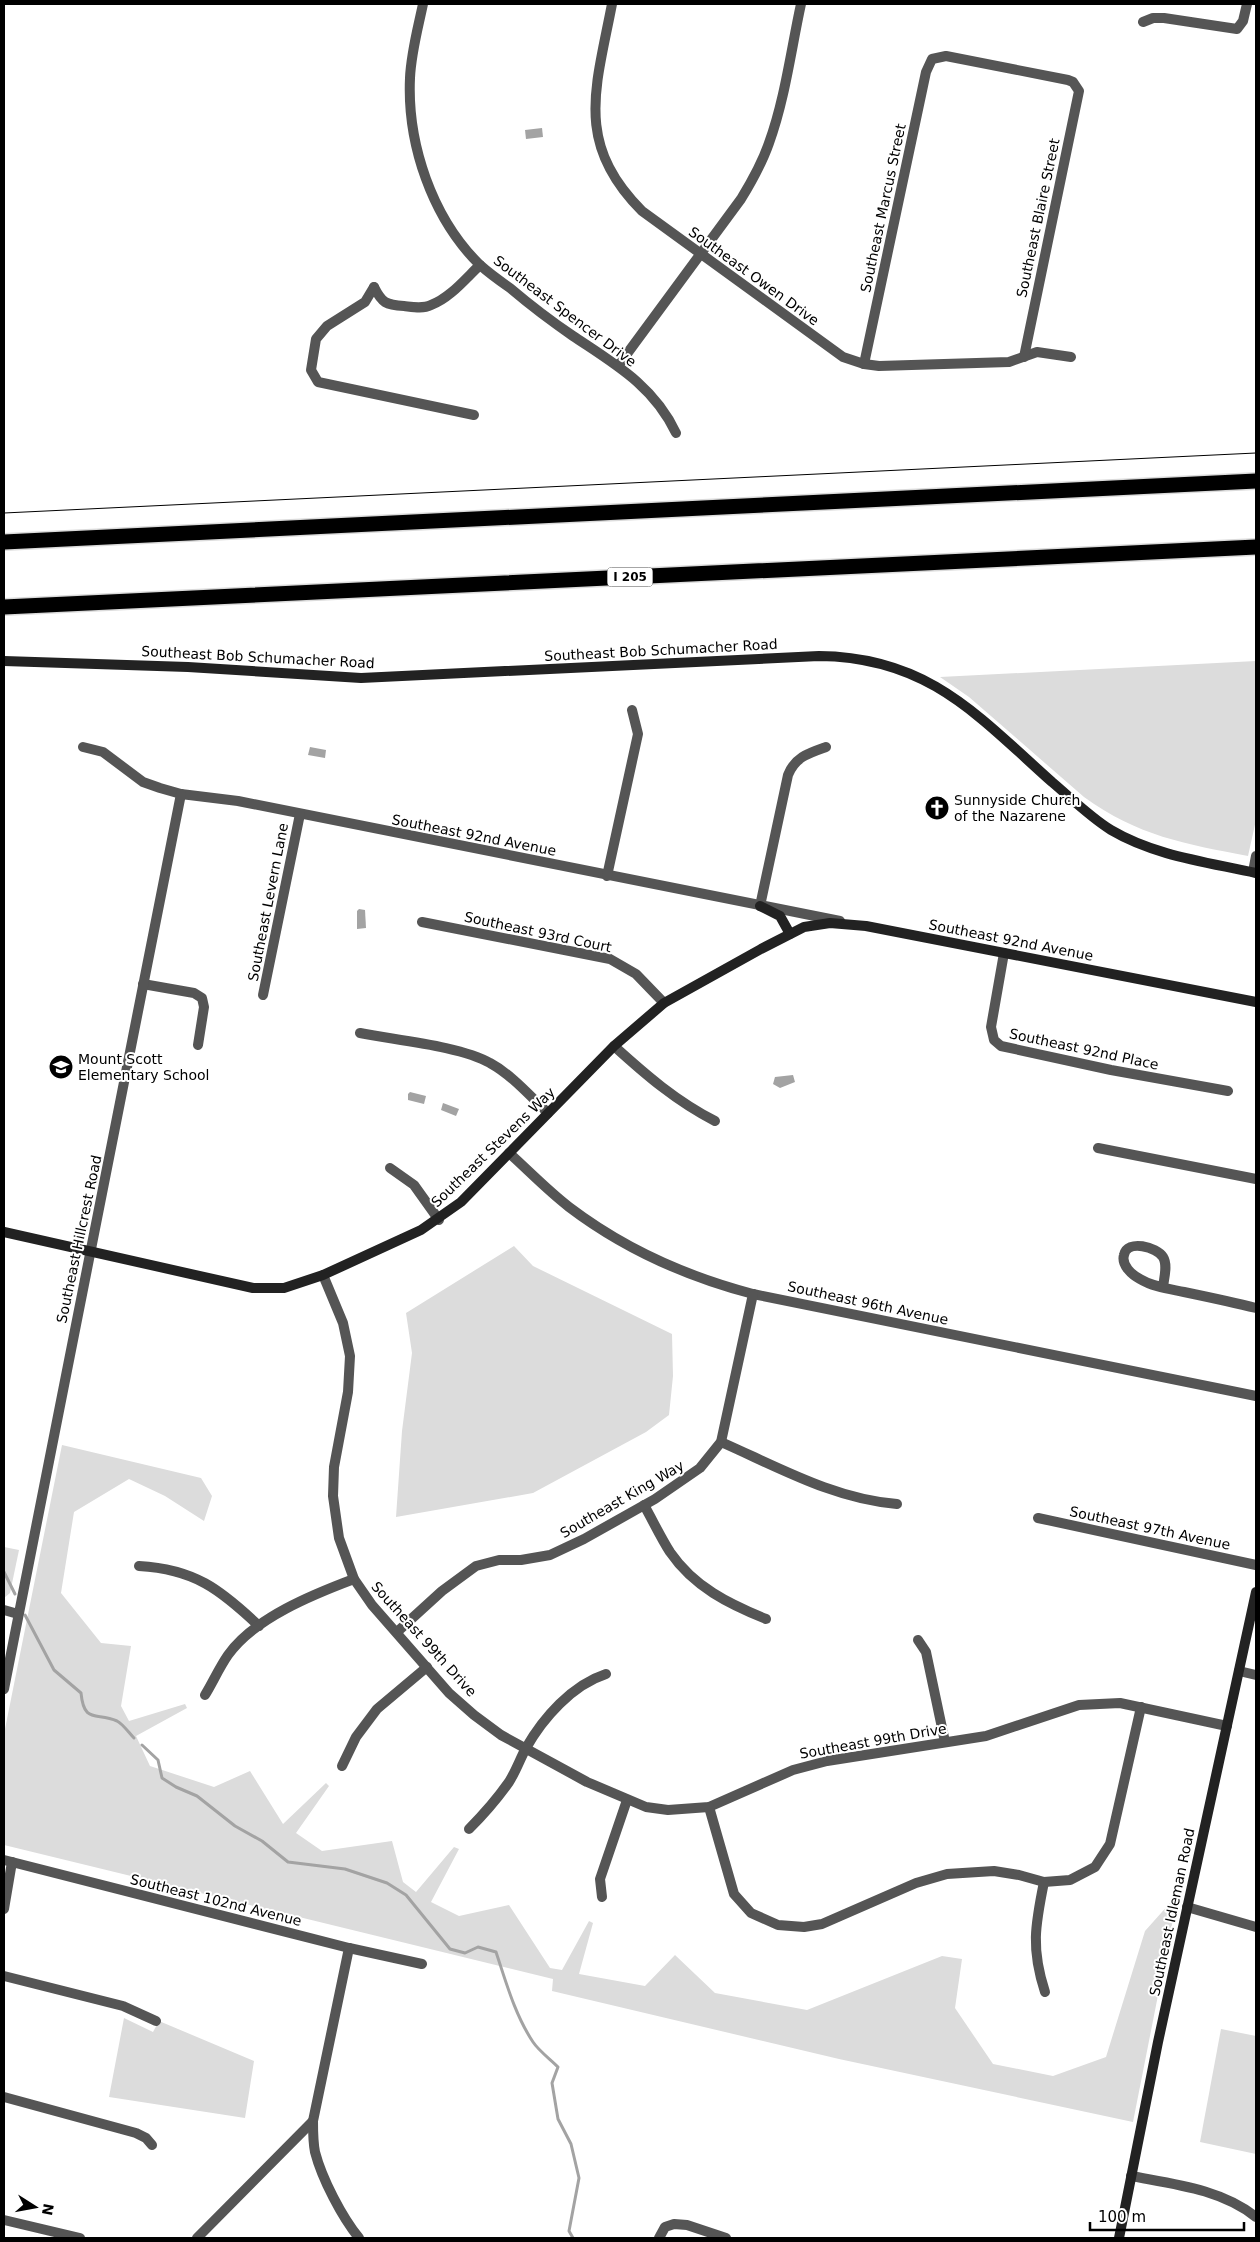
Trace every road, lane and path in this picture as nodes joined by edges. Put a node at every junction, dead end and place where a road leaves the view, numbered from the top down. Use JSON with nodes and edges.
{"nodes":[{"id":1,"x":423,"y":4,"type":"edge"},
{"id":2,"x":612,"y":4,"type":"edge"},
{"id":3,"x":801,"y":4,"type":"edge"},
{"id":4,"x":1247,"y":4,"type":"edge"},
{"id":5,"x":1143,"y":22,"type":"dead end"},
{"id":6,"x":1077,"y":85,"type":"joint"},
{"id":7,"x":700,"y":254,"type":"junction"},
{"id":8,"x":480,"y":265,"type":"junction"},
{"id":9,"x":1024,"y":357,"type":"junction"},
{"id":10,"x":1071,"y":357,"type":"dead end"},
{"id":11,"x":864,"y":364,"type":"junction"},
{"id":12,"x":618,"y":366,"type":"junction"},
{"id":13,"x":474,"y":415,"type":"dead end"},
{"id":14,"x":676,"y":433,"type":"dead end"},
{"id":15,"x":1256,"y":481,"type":"edge"},
{"id":16,"x":4,"y":542,"type":"edge"},
{"id":17,"x":1256,"y":547,"type":"edge"},
{"id":18,"x":4,"y":607,"type":"edge"},
{"id":19,"x":4,"y":661,"type":"edge"},
{"id":20,"x":632,"y":710,"type":"dead end"},
{"id":21,"x":83,"y":747,"type":"dead end"},
{"id":22,"x":826,"y":747,"type":"dead end"},
{"id":23,"x":181,"y":794,"type":"junction"},
{"id":24,"x":300,"y":814,"type":"junction"},
{"id":25,"x":1256,"y":856,"type":"edge"},
{"id":26,"x":1255,"y":872,"type":"edge"},
{"id":27,"x":607,"y":876,"type":"junction"},
{"id":28,"x":760,"y":906,"type":"junction"},
{"id":29,"x":422,"y":922,"type":"dead end"},
{"id":30,"x":850,"y":924,"type":"junction"},
{"id":31,"x":790,"y":934,"type":"junction"},
{"id":32,"x":1004,"y":953,"type":"junction"},
{"id":33,"x":143,"y":984,"type":"junction"},
{"id":34,"x":263,"y":995,"type":"dead end"},
{"id":35,"x":1256,"y":1002,"type":"edge"},
{"id":36,"x":664,"y":1003,"type":"junction"},
{"id":37,"x":360,"y":1033,"type":"dead end"},
{"id":38,"x":198,"y":1045,"type":"dead end"},
{"id":39,"x":614,"y":1046,"type":"junction"},
{"id":40,"x":1228,"y":1092,"type":"dead end"},
{"id":41,"x":548,"y":1113,"type":"junction"},
{"id":42,"x":715,"y":1121,"type":"dead end"},
{"id":43,"x":1098,"y":1148,"type":"dead end"},
{"id":44,"x":509,"y":1153,"type":"junction"},
{"id":45,"x":390,"y":1168,"type":"dead end"},
{"id":46,"x":1256,"y":1179,"type":"edge"},
{"id":47,"x":439,"y":1220,"type":"junction"},
{"id":48,"x":4,"y":1232,"type":"edge"},
{"id":49,"x":90,"y":1250,"type":"junction"},
{"id":50,"x":323,"y":1275,"type":"junction"},
{"id":51,"x":1163,"y":1288,"type":"junction"},
{"id":52,"x":754,"y":1294,"type":"junction"},
{"id":53,"x":1256,"y":1308,"type":"edge"},
{"id":54,"x":1256,"y":1396,"type":"edge"},
{"id":55,"x":722,"y":1442,"type":"junction"},
{"id":56,"x":897,"y":1504,"type":"dead end"},
{"id":57,"x":644,"y":1505,"type":"junction"},
{"id":58,"x":1038,"y":1518,"type":"dead end"},
{"id":59,"x":1256,"y":1565,"type":"edge"},
{"id":60,"x":139,"y":1566,"type":"dead end"},
{"id":61,"x":354,"y":1579,"type":"junction"},
{"id":62,"x":1256,"y":1592,"type":"edge"},
{"id":63,"x":4,"y":1610,"type":"edge"},
{"id":64,"x":18,"y":1614,"type":"junction"},
{"id":65,"x":766,"y":1619,"type":"dead end"},
{"id":66,"x":259,"y":1626,"type":"junction"},
{"id":67,"x":397,"y":1632,"type":"junction"},
{"id":68,"x":918,"y":1640,"type":"dead end"},
{"id":69,"x":427,"y":1667,"type":"junction"},
{"id":70,"x":1239,"y":1671,"type":"junction"},
{"id":71,"x":606,"y":1674,"type":"dead end"},
{"id":72,"x":1256,"y":1675,"type":"edge"},
{"id":73,"x":4,"y":1689,"type":"edge"},
{"id":74,"x":205,"y":1696,"type":"dead end"},
{"id":75,"x":1141,"y":1707,"type":"junction"},
{"id":76,"x":1227,"y":1726,"type":"junction"},
{"id":77,"x":945,"y":1742,"type":"junction"},
{"id":78,"x":526,"y":1748,"type":"junction"},
{"id":79,"x":342,"y":1766,"type":"dead end"},
{"id":80,"x":627,"y":1800,"type":"junction"},
{"id":81,"x":709,"y":1807,"type":"junction"},
{"id":82,"x":469,"y":1829,"type":"dead end"},
{"id":83,"x":8,"y":1861,"type":"edge"},
{"id":84,"x":1044,"y":1882,"type":"junction"},
{"id":85,"x":602,"y":1897,"type":"dead end"},
{"id":86,"x":1187,"y":1906,"type":"junction"},
{"id":87,"x":4,"y":1909,"type":"edge"},
{"id":88,"x":1256,"y":1927,"type":"edge"},
{"id":89,"x":349,"y":1948,"type":"junction"},
{"id":90,"x":422,"y":1964,"type":"dead end"},
{"id":91,"x":4,"y":1976,"type":"edge"},
{"id":92,"x":1044,"y":1992,"type":"dead end"},
{"id":93,"x":156,"y":2021,"type":"dead end"},
{"id":94,"x":4,"y":2098,"type":"edge"},
{"id":95,"x":313,"y":2121,"type":"junction"},
{"id":96,"x":152,"y":2145,"type":"dead end"},
{"id":97,"x":1131,"y":2176,"type":"junction"},
{"id":98,"x":1256,"y":2217,"type":"edge"},
{"id":99,"x":4,"y":2220,"type":"edge"},
{"id":100,"x":80,"y":2238,"type":"edge"},
{"id":101,"x":197,"y":2238,"type":"edge"},
{"id":102,"x":360,"y":2238,"type":"edge"},
{"id":103,"x":659,"y":2238,"type":"edge"},
{"id":104,"x":726,"y":2238,"type":"edge"},
{"id":105,"x":1119,"y":2238,"type":"edge"}],
"edges":[{"from":1,"to":8,"type":"street","name":"Southeast Spencer Drive"},
{"from":2,"to":7,"type":"street","name":"Southeast Owen Drive"},
{"from":3,"to":7,"type":"street"},
{"from":4,"to":5,"type":"street"},
{"from":6,"to":9,"type":"street","name":"Southeast Blaire Street"},
{"from":6,"to":11,"type":"street","name":"Southeast Marcus Street"},
{"from":7,"to":11,"type":"street","name":"Southeast Owen Drive"},
{"from":7,"to":12,"type":"street"},
{"from":8,"to":12,"type":"street","name":"Southeast Spencer Drive"},
{"from":8,"to":13,"type":"street"},
{"from":9,"to":10,"type":"street","name":"Southeast Owen Drive"},
{"from":9,"to":11,"type":"street","name":"Southeast Owen Drive"},
{"from":12,"to":14,"type":"street","name":"Southeast Spencer Drive"},
{"from":15,"to":16,"type":"highway"},
{"from":17,"to":18,"type":"highway","number":"I 205"},
{"from":19,"to":26,"type":"main road","name":"Southeast Bob Schumacher Road"},
{"from":20,"to":27,"type":"street"},
{"from":21,"to":23,"type":"street","name":"Southeast 92nd Avenue"},
{"from":22,"to":28,"type":"street"},
{"from":23,"to":24,"type":"street","name":"Southeast 92nd Avenue"},
{"from":23,"to":33,"type":"street","name":"Southeast Hillcrest Road"},
{"from":24,"to":27,"type":"street","name":"Southeast 92nd Avenue"},
{"from":24,"to":34,"type":"street","name":"Southeast Levern Lane"},
{"from":25,"to":26,"type":"street"},
{"from":27,"to":28,"type":"street","name":"Southeast 92nd Avenue"},
{"from":28,"to":30,"type":"street","name":"Southeast 92nd Avenue"},
{"from":28,"to":31,"type":"main road","name":"Southeast 92nd Avenue"},
{"from":29,"to":36,"type":"street","name":"Southeast 93rd Court"},
{"from":30,"to":31,"type":"main road","name":"Southeast Stevens Way"},
{"from":30,"to":32,"type":"main road","name":"Southeast 92nd Avenue"},
{"from":31,"to":36,"type":"main road","name":"Southeast Stevens Way"},
{"from":32,"to":35,"type":"main road","name":"Southeast 92nd Avenue"},
{"from":32,"to":40,"type":"street","name":"Southeast 92nd Place"},
{"from":33,"to":38,"type":"street"},
{"from":33,"to":49,"type":"street","name":"Southeast Hillcrest Road"},
{"from":36,"to":39,"type":"main road","name":"Southeast Stevens Way"},
{"from":37,"to":41,"type":"street"},
{"from":39,"to":41,"type":"main road","name":"Southeast Stevens Way"},
{"from":39,"to":42,"type":"street"},
{"from":41,"to":44,"type":"main road","name":"Southeast Stevens Way"},
{"from":43,"to":46,"type":"street"},
{"from":44,"to":47,"type":"main road","name":"Southeast Stevens Way"},
{"from":44,"to":52,"type":"street","name":"Southeast 96th Avenue"},
{"from":45,"to":47,"type":"street"},
{"from":47,"to":50,"type":"main road","name":"Southeast Stevens Way"},
{"from":48,"to":49,"type":"main road","name":"Southeast Stevens Way"},
{"from":49,"to":50,"type":"main road","name":"Southeast Stevens Way"},
{"from":49,"to":64,"type":"street","name":"Southeast Hillcrest Road"},
{"from":50,"to":61,"type":"street","name":"Southeast 99th Drive"},
{"from":51,"to":51,"type":"street"},
{"from":51,"to":53,"type":"street"},
{"from":52,"to":54,"type":"street","name":"Southeast 96th Avenue"},
{"from":52,"to":55,"type":"street","name":"Southeast King Way"},
{"from":55,"to":56,"type":"street"},
{"from":55,"to":57,"type":"street","name":"Southeast King Way"},
{"from":57,"to":65,"type":"street"},
{"from":57,"to":67,"type":"street","name":"Southeast King Way"},
{"from":58,"to":59,"type":"street","name":"Southeast 97th Avenue"},
{"from":60,"to":66,"type":"street"},
{"from":61,"to":66,"type":"street"},
{"from":61,"to":67,"type":"street","name":"Southeast 99th Drive"},
{"from":62,"to":70,"type":"main road","name":"Southeast Idleman Road"},
{"from":63,"to":64,"type":"street"},
{"from":64,"to":73,"type":"street","name":"Southeast Hillcrest Road"},
{"from":66,"to":74,"type":"street"},
{"from":67,"to":69,"type":"street","name":"Southeast 99th Drive"},
{"from":68,"to":77,"type":"street"},
{"from":69,"to":78,"type":"street","name":"Southeast 99th Drive"},
{"from":69,"to":79,"type":"street"},
{"from":70,"to":72,"type":"street"},
{"from":70,"to":76,"type":"main road","name":"Southeast Idleman Road"},
{"from":71,"to":78,"type":"street"},
{"from":75,"to":76,"type":"street","name":"Southeast 99th Drive"},
{"from":75,"to":77,"type":"street","name":"Southeast 99th Drive"},
{"from":75,"to":84,"type":"street"},
{"from":76,"to":86,"type":"main road","name":"Southeast Idleman Road"},
{"from":77,"to":81,"type":"street","name":"Southeast 99th Drive"},
{"from":78,"to":80,"type":"street","name":"Southeast 99th Drive"},
{"from":78,"to":82,"type":"street"},
{"from":80,"to":81,"type":"street","name":"Southeast 99th Drive"},
{"from":80,"to":85,"type":"street"},
{"from":81,"to":84,"type":"street"},
{"from":83,"to":87,"type":"street"},
{"from":83,"to":89,"type":"street","name":"Southeast 102nd Avenue"},
{"from":84,"to":92,"type":"street"},
{"from":86,"to":88,"type":"street"},
{"from":86,"to":97,"type":"main road","name":"Southeast Idleman Road"},
{"from":89,"to":90,"type":"street","name":"Southeast 102nd Avenue"},
{"from":89,"to":95,"type":"street"},
{"from":91,"to":93,"type":"street"},
{"from":94,"to":96,"type":"street"},
{"from":95,"to":101,"type":"street"},
{"from":95,"to":102,"type":"street"},
{"from":97,"to":98,"type":"street"},
{"from":97,"to":105,"type":"main road","name":"Southeast Idleman Road"},
{"from":99,"to":100,"type":"street"},
{"from":103,"to":104,"type":"street"}]}
